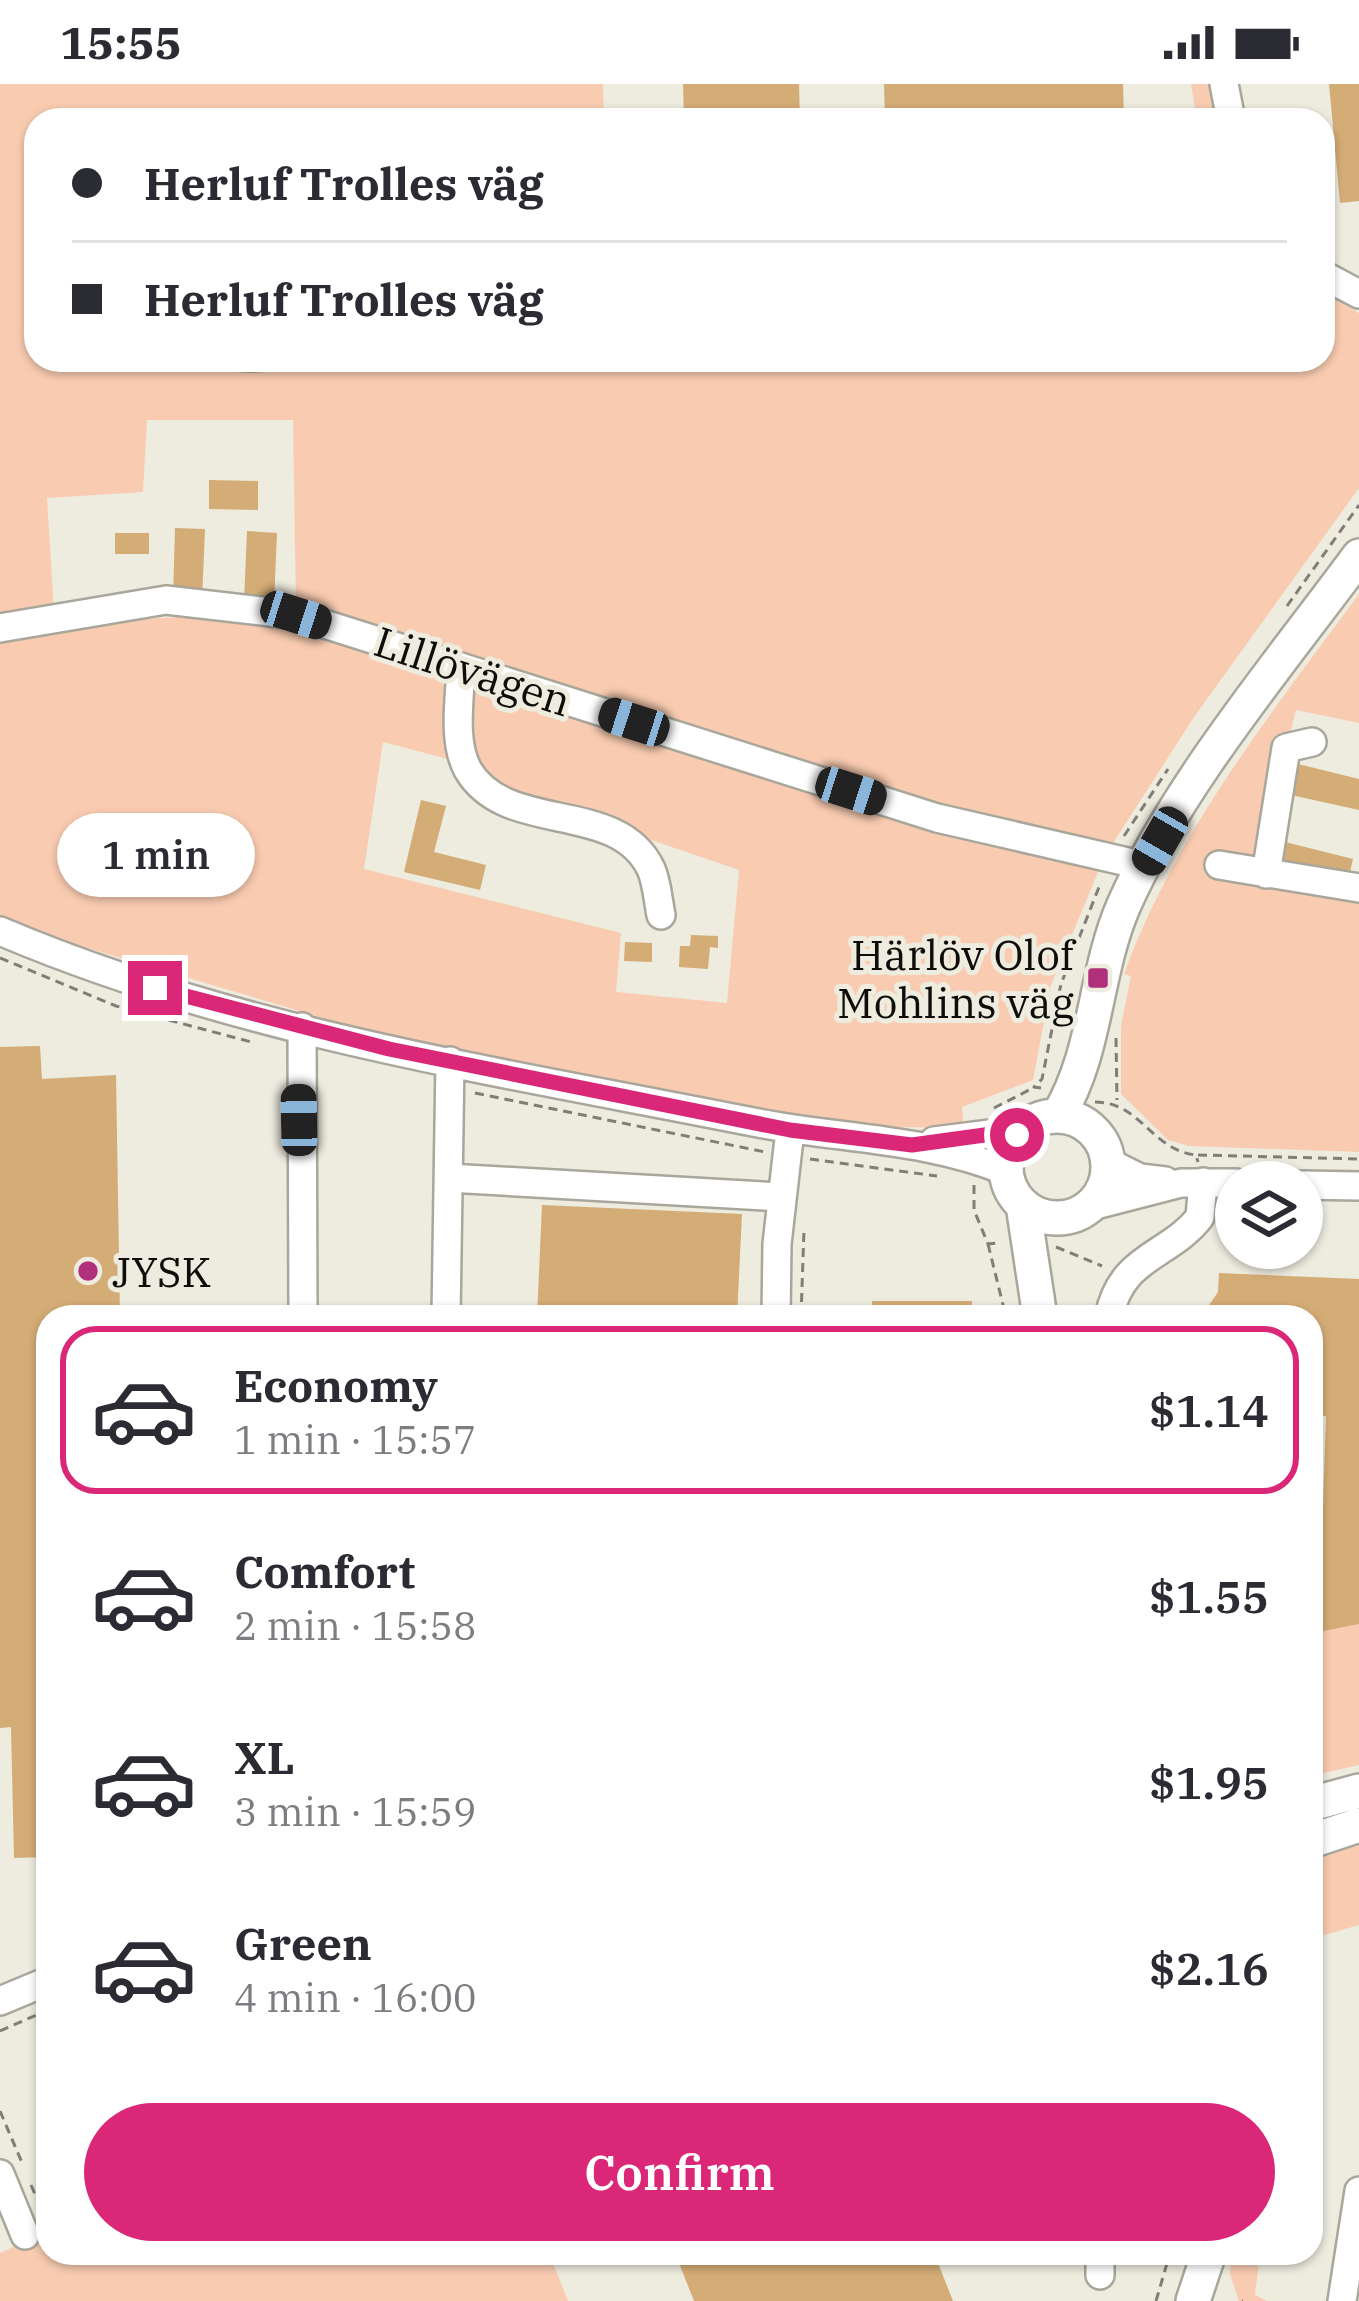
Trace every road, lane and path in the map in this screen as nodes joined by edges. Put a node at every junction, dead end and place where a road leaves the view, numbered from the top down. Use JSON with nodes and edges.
{"nodes":[{"id":1,"x":1359,"y":556,"type":"edge"},
{"id":2,"x":0,"y":628,"type":"edge"},
{"id":3,"x":461,"y":667,"type":"junction"},
{"id":4,"x":1312,"y":742,"type":"dead end"},
{"id":5,"x":1219,"y":865,"type":"dead end"},
{"id":6,"x":1145,"y":866,"type":"junction"},
{"id":7,"x":1266,"y":874,"type":"junction"},
{"id":8,"x":1359,"y":888,"type":"edge"},
{"id":9,"x":661,"y":915,"type":"dead end"},
{"id":10,"x":0,"y":931,"type":"edge"},
{"id":11,"x":1104,"y":1024,"type":"junction"},
{"id":12,"x":302,"y":1027,"type":"junction"},
{"id":13,"x":450,"y":1061,"type":"junction"},
{"id":14,"x":1117,"y":1102,"type":"dead end"},
{"id":15,"x":1058,"y":1116,"type":"junction"},
{"id":16,"x":790,"y":1130,"type":"junction"},
{"id":17,"x":1021,"y":1130,"type":"junction"},
{"id":18,"x":912,"y":1145,"type":"junction"},
{"id":19,"x":1104,"y":1151,"type":"junction"},
{"id":20,"x":1359,"y":1159,"type":"edge"},
{"id":21,"x":1006,"y":1171,"type":"junction"},
{"id":22,"x":1193,"y":1174,"type":"junction"},
{"id":23,"x":449,"y":1178,"type":"junction"},
{"id":24,"x":1215,"y":1179,"type":"edge"},
{"id":25,"x":1323,"y":1185,"type":"edge"},
{"id":26,"x":1359,"y":1186,"type":"edge"},
{"id":27,"x":781,"y":1197,"type":"junction"},
{"id":28,"x":1023,"y":1205,"type":"junction"},
{"id":29,"x":1080,"y":1212,"type":"junction"},
{"id":30,"x":804,"y":1223,"type":"dead end"},
{"id":31,"x":988,"y":1244,"type":"dead end"},
{"id":32,"x":303,"y":1305,"type":"edge"},
{"id":33,"x":446,"y":1305,"type":"edge"},
{"id":34,"x":776,"y":1305,"type":"edge"},
{"id":35,"x":801,"y":1305,"type":"edge"},
{"id":36,"x":1003,"y":1305,"type":"edge"},
{"id":37,"x":1040,"y":1305,"type":"edge"},
{"id":38,"x":1043,"y":1305,"type":"edge"},
{"id":39,"x":1113,"y":1305,"type":"edge"},
{"id":40,"x":1359,"y":1791,"type":"edge"},
{"id":41,"x":1323,"y":1801,"type":"edge"},
{"id":42,"x":1359,"y":1825,"type":"edge"},
{"id":43,"x":1323,"y":1837,"type":"edge"},
{"id":44,"x":36,"y":1986,"type":"edge"},
{"id":45,"x":0,"y":2001,"type":"edge"},
{"id":46,"x":36,"y":2016,"type":"edge"},
{"id":47,"x":0,"y":2030,"type":"edge"},
{"id":48,"x":0,"y":2174,"type":"edge"},
{"id":49,"x":1359,"y":2192,"type":"edge"},
{"id":50,"x":25,"y":2235,"type":"dead end"},
{"id":51,"x":1166,"y":2265,"type":"edge"},
{"id":52,"x":1205,"y":2265,"type":"edge"},
{"id":53,"x":1156,"y":2301,"type":"edge"},
{"id":54,"x":1193,"y":2301,"type":"edge"},
{"id":55,"x":1342,"y":2301,"type":"edge"}],
"edges":[{"from":1,"to":6,"type":"main road"},
{"from":2,"to":3,"type":"street","name":"Lillövägen"},
{"from":3,"to":6,"type":"street","name":"Lillövägen"},
{"from":3,"to":9,"type":"street"},
{"from":4,"to":7,"type":"street"},
{"from":5,"to":7,"type":"street"},
{"from":6,"to":11,"type":"main road"},
{"from":7,"to":8,"type":"street"},
{"from":10,"to":12,"type":"street"},
{"from":11,"to":14,"type":"path"},
{"from":11,"to":15,"type":"main road"},
{"from":11,"to":19,"type":"main road"},
{"from":12,"to":13,"type":"street"},
{"from":12,"to":32,"type":"street"},
{"from":13,"to":16,"type":"street"},
{"from":13,"to":23,"type":"street"},
{"from":15,"to":17,"type":"main road"},
{"from":15,"to":19,"type":"main road"},
{"from":16,"to":18,"type":"street"},
{"from":16,"to":27,"type":"street"},
{"from":17,"to":18,"type":"street"},
{"from":17,"to":21,"type":"main road"},
{"from":18,"to":21,"type":"street"},
{"from":19,"to":22,"type":"street"},
{"from":19,"to":29,"type":"main road"},
{"from":20,"to":22,"type":"path"},
{"from":21,"to":28,"type":"main road"},
{"from":22,"to":24,"type":"street"},
{"from":22,"to":29,"type":"street"},
{"from":22,"to":39,"type":"street"},
{"from":23,"to":27,"type":"street"},
{"from":23,"to":33,"type":"street"},
{"from":25,"to":26,"type":"street"},
{"from":27,"to":34,"type":"street"},
{"from":28,"to":29,"type":"main road"},
{"from":28,"to":37,"type":"main road"},
{"from":29,"to":38,"type":"main road"},
{"from":30,"to":35,"type":"path"},
{"from":31,"to":36,"type":"path"},
{"from":40,"to":41,"type":"main road"},
{"from":42,"to":43,"type":"main road"},
{"from":44,"to":45,"type":"street"},
{"from":46,"to":47,"type":"path"},
{"from":48,"to":50,"type":"street"},
{"from":49,"to":55,"type":"street"},
{"from":51,"to":53,"type":"path"},
{"from":52,"to":54,"type":"main road"}]}
